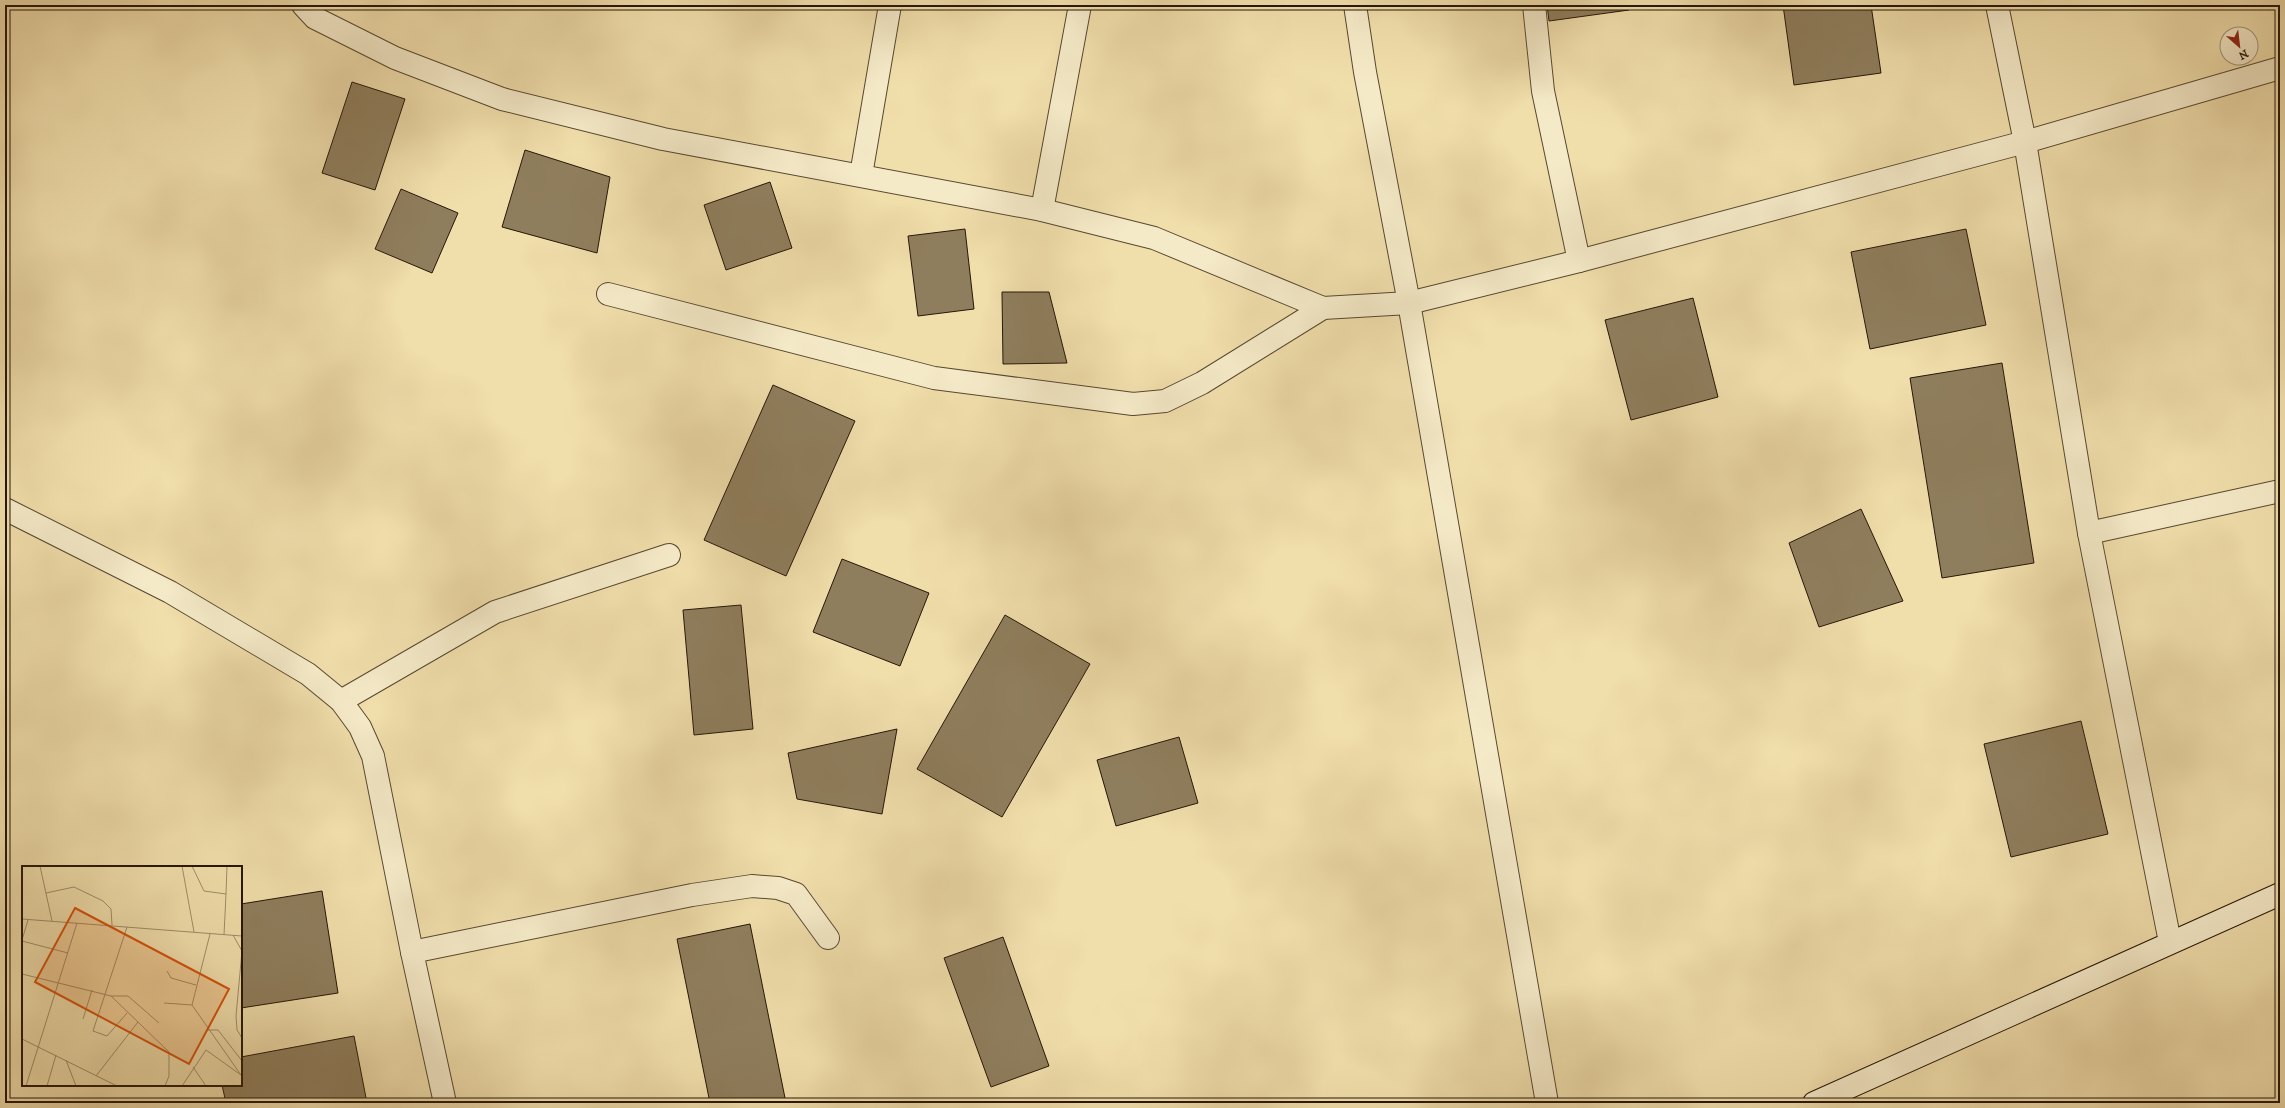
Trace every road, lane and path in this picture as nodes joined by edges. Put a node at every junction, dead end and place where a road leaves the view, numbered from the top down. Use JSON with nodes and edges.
{"nodes":[{"id":1,"x":303,"y":5,"type":"edge"},
{"id":2,"x":890,"y":5,"type":"edge"},
{"id":3,"x":1080,"y":5,"type":"edge"},
{"id":4,"x":1355,"y":5,"type":"edge"},
{"id":5,"x":1534,"y":5,"type":"edge"},
{"id":6,"x":1997,"y":5,"type":"edge"},
{"id":7,"x":2280,"y":68,"type":"edge"},
{"id":8,"x":2025,"y":142,"type":"junction"},
{"id":9,"x":861,"y":175,"type":"junction"},
{"id":10,"x":1042,"y":210,"type":"junction"},
{"id":11,"x":1579,"y":261,"type":"junction"},
{"id":12,"x":608,"y":294,"type":"dead end"},
{"id":13,"x":1408,"y":303,"type":"junction"},
{"id":14,"x":1323,"y":308,"type":"junction"},
{"id":15,"x":2280,"y":491,"type":"edge"},
{"id":16,"x":5,"y":510,"type":"edge"},
{"id":17,"x":2089,"y":534,"type":"junction"},
{"id":18,"x":669,"y":555,"type":"dead end"},
{"id":19,"x":341,"y":701,"type":"junction"},
{"id":20,"x":2280,"y":894,"type":"edge"},
{"id":21,"x":828,"y":938,"type":"dead end"},
{"id":22,"x":2170,"y":942,"type":"junction"},
{"id":23,"x":412,"y":952,"type":"junction"},
{"id":24,"x":445,"y":1103,"type":"edge"},
{"id":25,"x":1548,"y":1103,"type":"edge"},
{"id":26,"x":1814,"y":1103,"type":"edge"}],
"edges":[{"from":1,"to":9,"type":"street"},
{"from":2,"to":9,"type":"street"},
{"from":3,"to":10,"type":"street"},
{"from":4,"to":13,"type":"street"},
{"from":5,"to":11,"type":"street"},
{"from":6,"to":8,"type":"street"},
{"from":7,"to":8,"type":"street"},
{"from":8,"to":11,"type":"street"},
{"from":8,"to":17,"type":"street"},
{"from":9,"to":10,"type":"street"},
{"from":10,"to":14,"type":"street"},
{"from":11,"to":13,"type":"street"},
{"from":12,"to":14,"type":"street"},
{"from":13,"to":14,"type":"street"},
{"from":13,"to":25,"type":"street"},
{"from":15,"to":17,"type":"street"},
{"from":16,"to":19,"type":"street"},
{"from":17,"to":22,"type":"street"},
{"from":18,"to":19,"type":"street"},
{"from":19,"to":23,"type":"street"},
{"from":20,"to":22,"type":"street"},
{"from":21,"to":23,"type":"street"},
{"from":22,"to":26,"type":"street"},
{"from":23,"to":24,"type":"street"}]}
